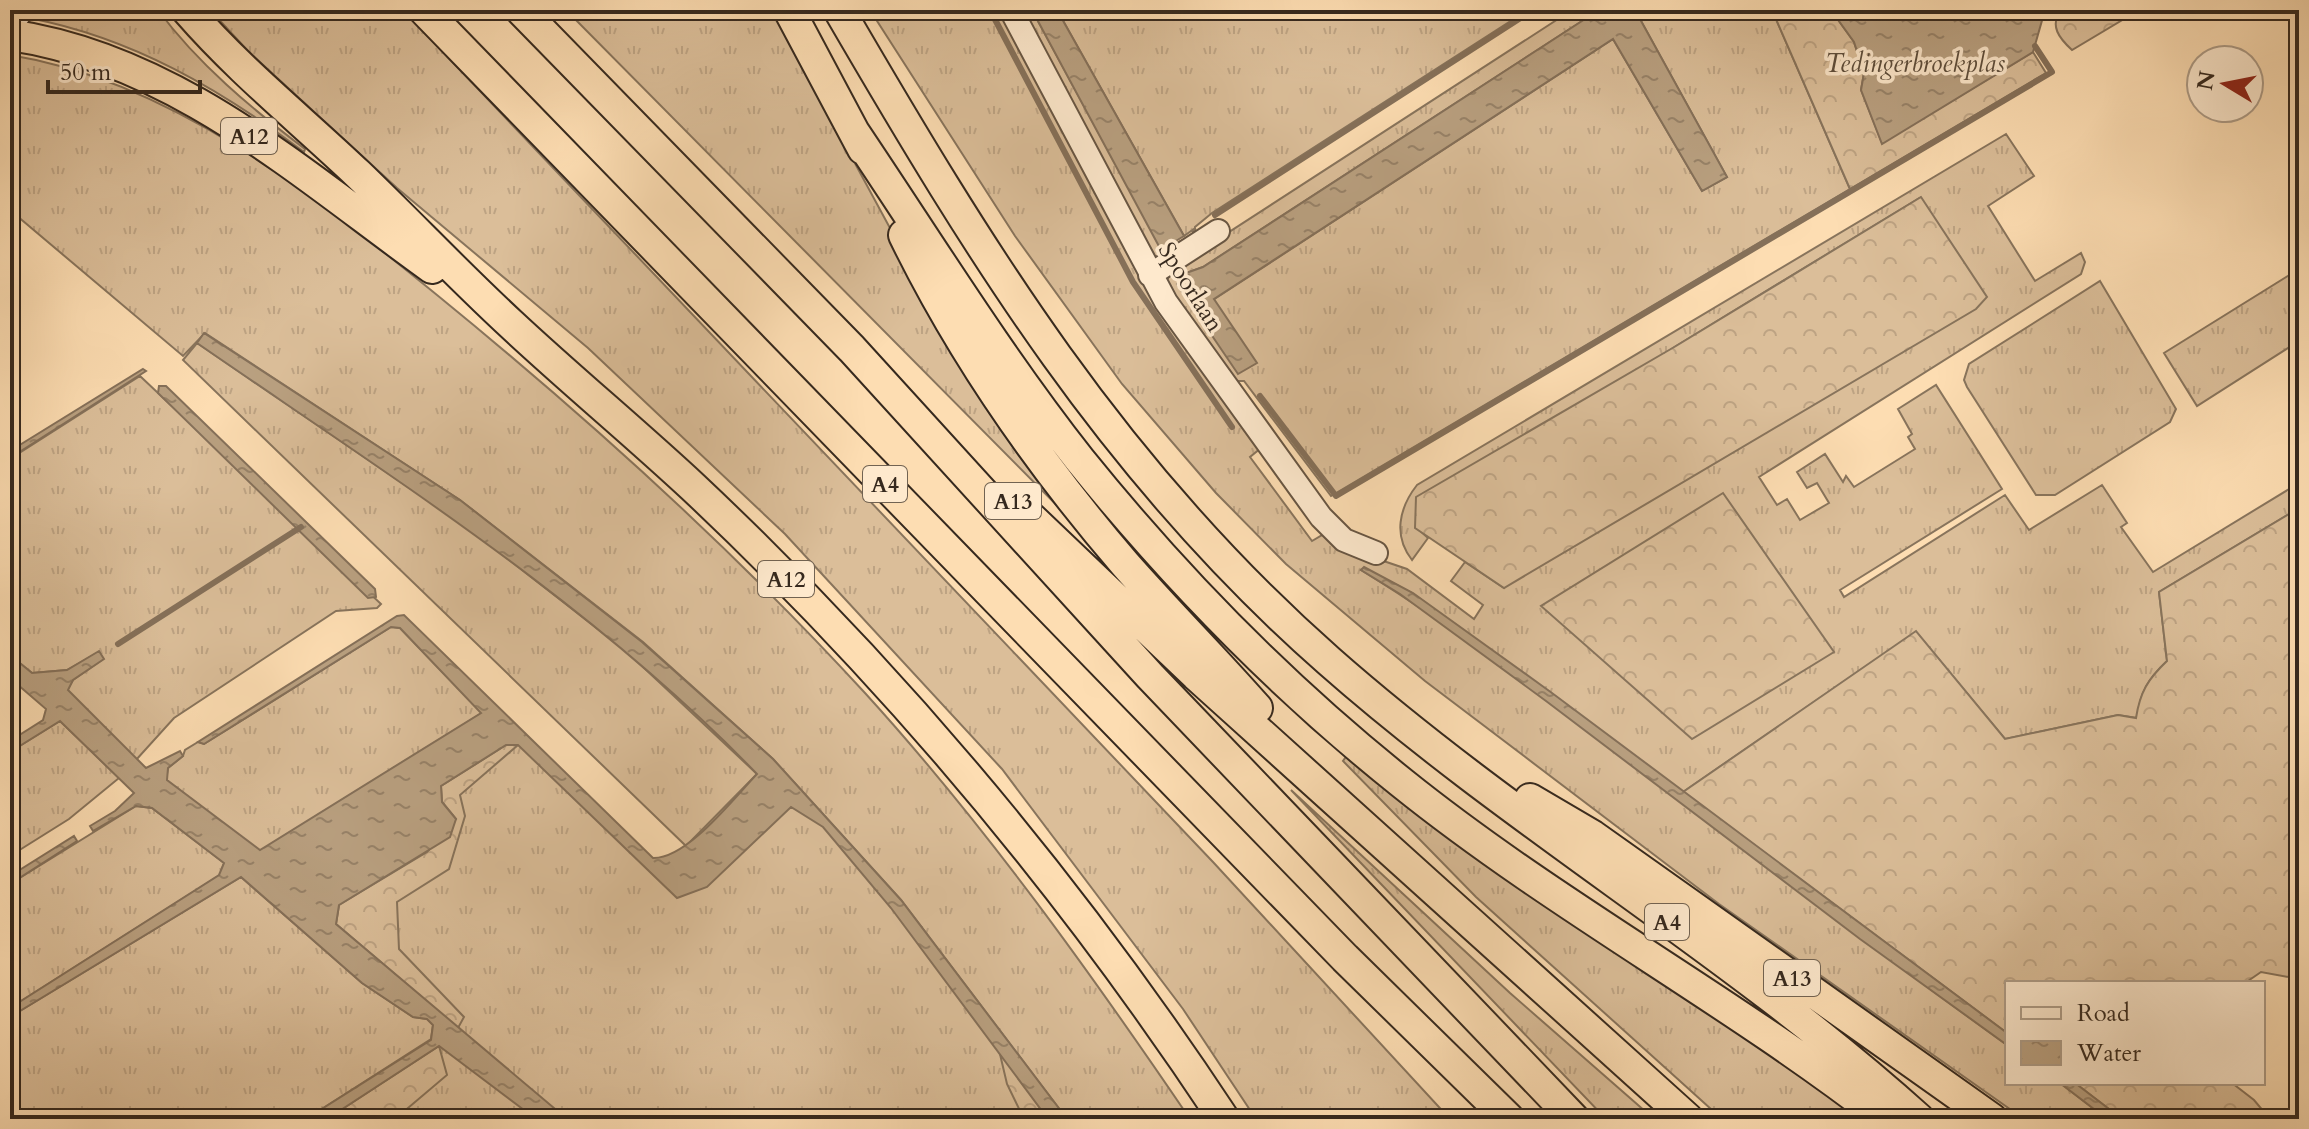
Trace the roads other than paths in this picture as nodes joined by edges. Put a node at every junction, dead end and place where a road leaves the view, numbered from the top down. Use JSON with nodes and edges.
{"nodes":[{"id":1,"x":23,"y":10,"type":"edge"},
{"id":2,"x":187,"y":10,"type":"edge"},
{"id":3,"x":424,"y":10,"type":"edge"},
{"id":4,"x":521,"y":10,"type":"edge"},
{"id":5,"x":789,"y":10,"type":"edge"},
{"id":6,"x":839,"y":10,"type":"edge"},
{"id":7,"x":1011,"y":10,"type":"edge"},
{"id":8,"x":10,"y":26,"type":"edge"},
{"id":9,"x":10,"y":35,"type":"edge"},
{"id":10,"x":854,"y":132,"type":"junction"},
{"id":11,"x":1218,"y":231,"type":"dead end"},
{"id":12,"x":1150,"y":275,"type":"junction"},
{"id":13,"x":512,"y":325,"type":"junction"},
{"id":14,"x":852,"y":349,"type":"junction"},
{"id":15,"x":1376,"y":553,"type":"dead end"},
{"id":16,"x":1411,"y":730,"type":"junction"},
{"id":17,"x":1368,"y":831,"type":"junction"},
{"id":18,"x":1345,"y":958,"type":"junction"},
{"id":19,"x":1224,"y":1119,"type":"edge"},
{"id":20,"x":1480,"y":1119,"type":"edge"},
{"id":21,"x":1509,"y":1119,"type":"edge"},
{"id":22,"x":1574,"y":1119,"type":"edge"},
{"id":23,"x":1688,"y":1119,"type":"edge"},
{"id":24,"x":1884,"y":1119,"type":"edge"},
{"id":25,"x":1919,"y":1119,"type":"edge"},
{"id":26,"x":1992,"y":1119,"type":"edge"}],
"edges":[{"from":1,"to":8,"type":"street"},
{"from":2,"to":13,"type":"highway","number":"A12"},
{"from":3,"to":18,"type":"highway","number":"A4"},
{"from":4,"to":14,"type":"highway"},
{"from":5,"to":10,"type":"highway","number":"A4"},
{"from":6,"to":16,"type":"highway","number":"A4"},
{"from":7,"to":12,"type":"street","name":"Spoorlaan"},
{"from":9,"to":13,"type":"highway","number":"A12"},
{"from":10,"to":17,"type":"highway","number":"A4"},
{"from":10,"to":24,"type":"highway","number":"A4"},
{"from":11,"to":12,"type":"street"},
{"from":12,"to":15,"type":"street","name":"Spoorlaan"},
{"from":13,"to":19,"type":"highway","number":"A12"},
{"from":14,"to":17,"type":"highway","number":"A13"},
{"from":14,"to":22,"type":"highway"},
{"from":16,"to":25,"type":"highway","number":"A4"},
{"from":16,"to":26,"type":"highway","number":"A13"},
{"from":17,"to":23,"type":"highway","number":"A13"},
{"from":18,"to":20,"type":"highway"},
{"from":18,"to":21,"type":"highway","number":"A4"}]}
